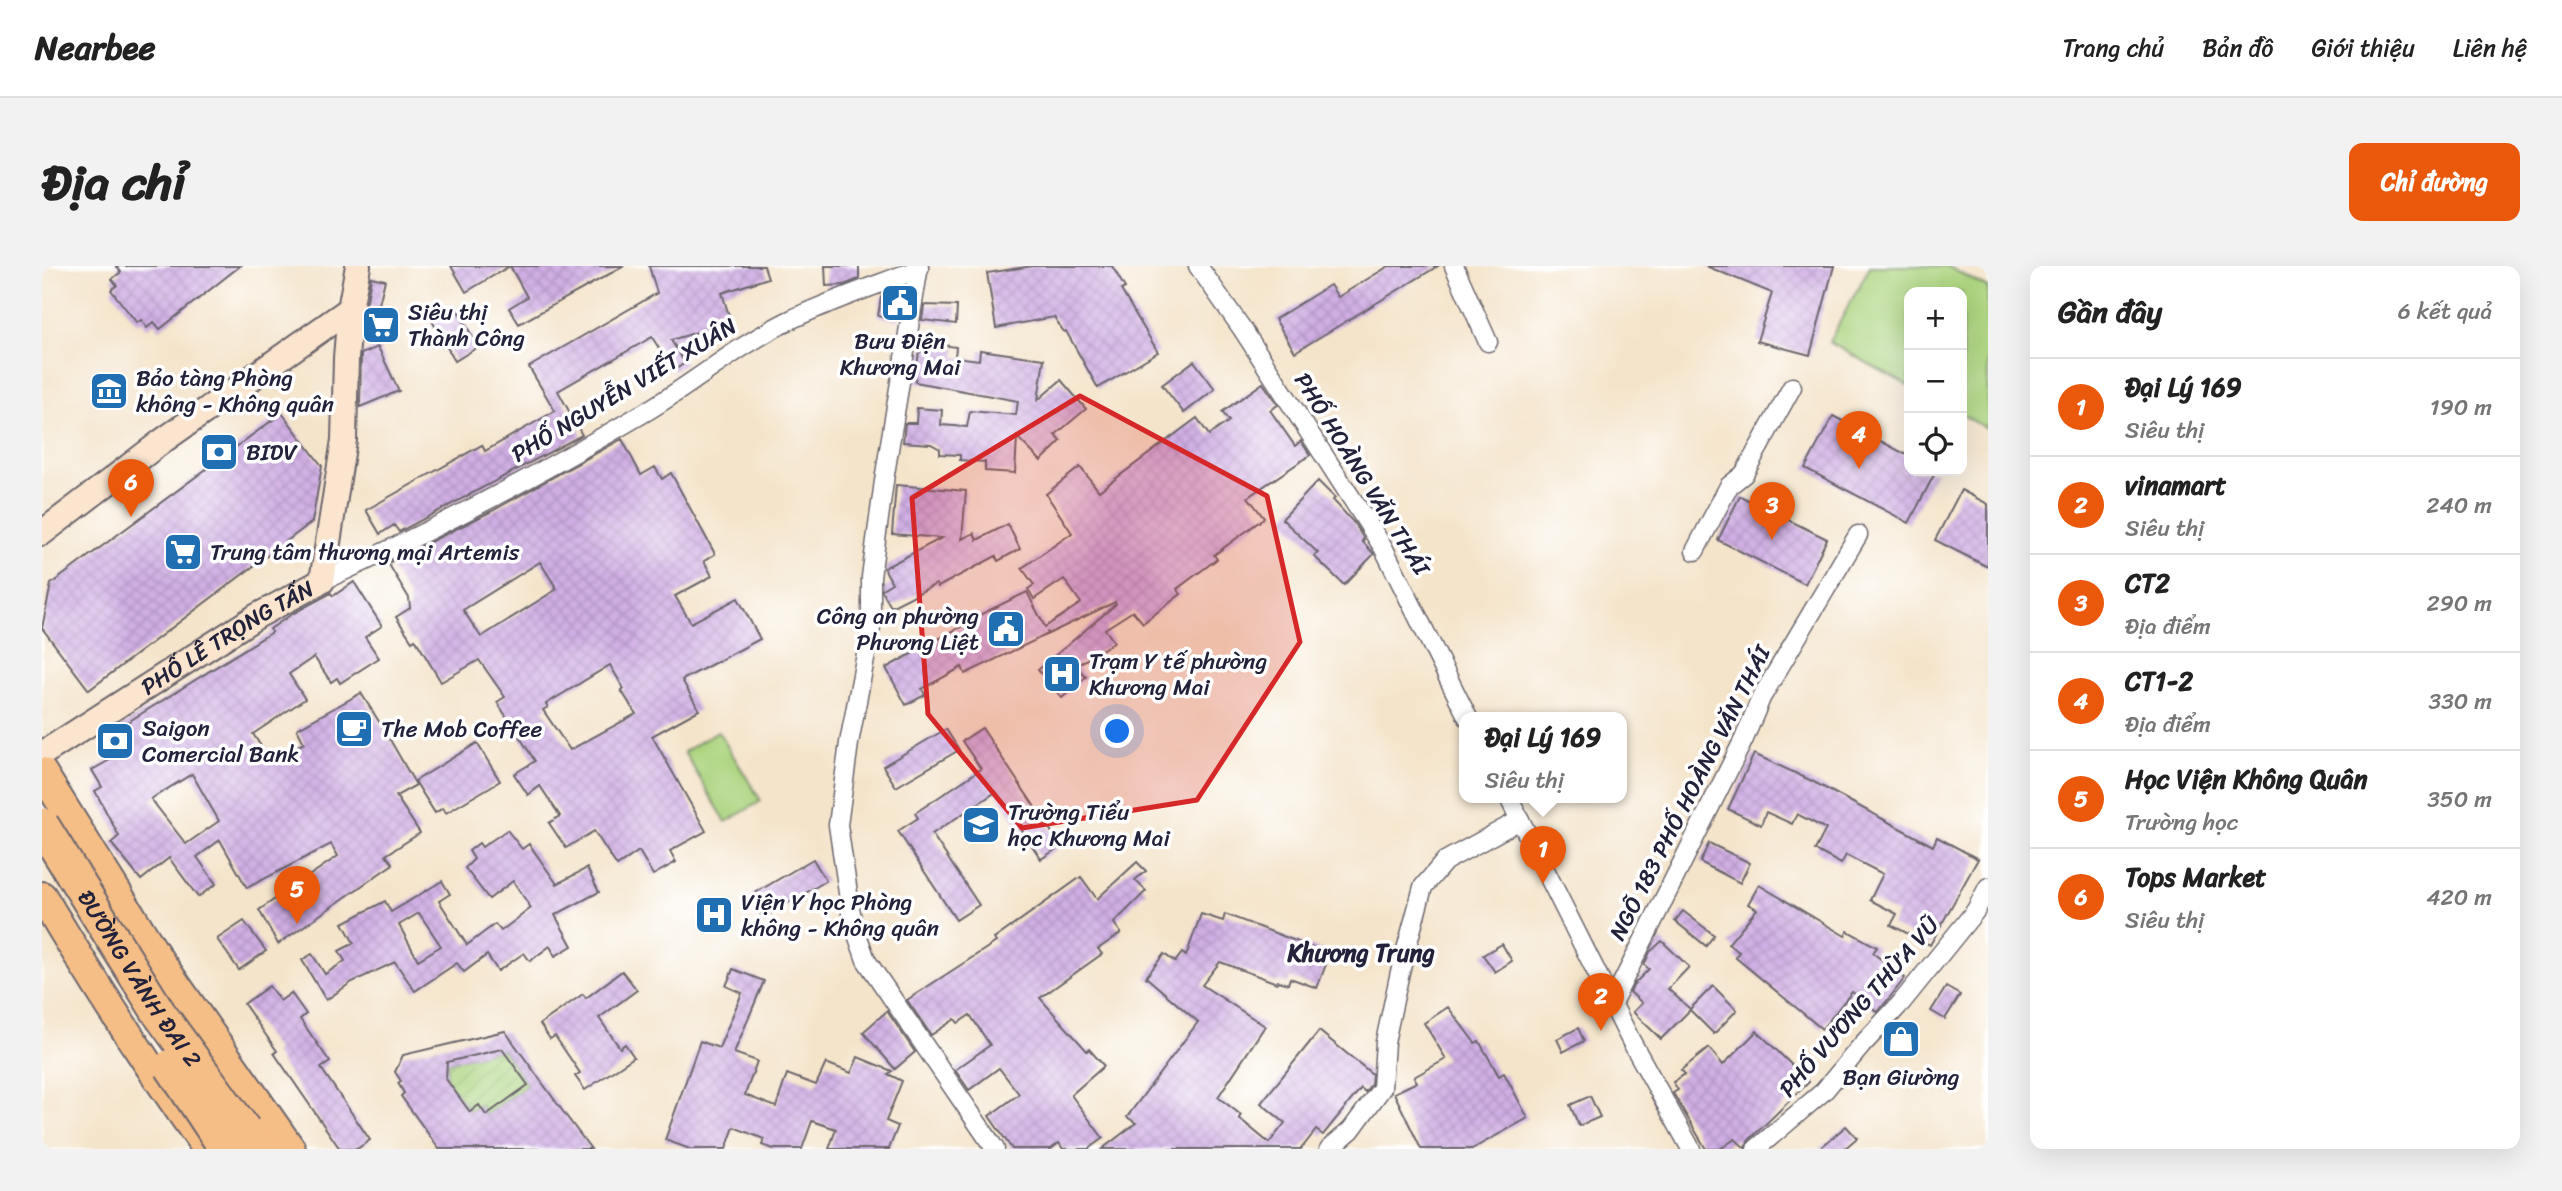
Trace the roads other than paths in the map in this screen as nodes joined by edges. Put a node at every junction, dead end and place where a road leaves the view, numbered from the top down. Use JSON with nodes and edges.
{"nodes":[{"id":1,"x":358,"y":266,"type":"edge"},
{"id":2,"x":1198,"y":266,"type":"edge"},
{"id":3,"x":1454,"y":266,"type":"edge"},
{"id":4,"x":919,"y":267,"type":"edge"},
{"id":5,"x":350,"y":309,"type":"junction"},
{"id":6,"x":1488,"y":342,"type":"dead end"},
{"id":7,"x":1792,"y":387,"type":"dead end"},
{"id":8,"x":42,"y":533,"type":"edge"},
{"id":9,"x":1858,"y":535,"type":"dead end"},
{"id":10,"x":1695,"y":551,"type":"dead end"},
{"id":11,"x":322,"y":581,"type":"junction"},
{"id":12,"x":1465,"y":712,"type":"edge"},
{"id":13,"x":42,"y":754,"type":"edge"},
{"id":14,"x":42,"y":772,"type":"edge"},
{"id":15,"x":1512,"y":803,"type":"edge"},
{"id":16,"x":1520,"y":820,"type":"junction"},
{"id":17,"x":42,"y":825,"type":"edge"},
{"id":18,"x":42,"y":862,"type":"edge"},
{"id":19,"x":1988,"y":887,"type":"edge"},
{"id":20,"x":42,"y":896,"type":"edge"},
{"id":21,"x":1612,"y":1003,"type":"junction"},
{"id":22,"x":214,"y":1041,"type":"junction"},
{"id":23,"x":157,"y":1079,"type":"junction"},
{"id":24,"x":232,"y":1144,"type":"edge"},
{"id":25,"x":290,"y":1149,"type":"edge"},
{"id":26,"x":995,"y":1149,"type":"edge"},
{"id":27,"x":1329,"y":1149,"type":"edge"},
{"id":28,"x":1691,"y":1149,"type":"edge"},
{"id":29,"x":1756,"y":1149,"type":"edge"}],
"edges":[{"from":1,"to":5,"type":"main road","name":"PHỐ LÊ TRỌNG TẤN"},
{"from":2,"to":12,"type":"street","name":"PHỐ HOÀNG VĂN THÁI"},
{"from":3,"to":6,"type":"street"},
{"from":4,"to":11,"type":"street","name":"PHỐ NGUYỄN VIẾT XUÂN"},
{"from":4,"to":26,"type":"street"},
{"from":5,"to":8,"type":"main road"},
{"from":5,"to":11,"type":"main road","name":"PHỐ LÊ TRỌNG TẤN"},
{"from":7,"to":10,"type":"street"},
{"from":9,"to":21,"type":"street","name":"NGÕ 183 PHỐ HOÀNG VĂN THÁI"},
{"from":11,"to":13,"type":"main road","name":"PHỐ LÊ TRỌNG TẤN"},
{"from":14,"to":22,"type":"main road"},
{"from":15,"to":16,"type":"street"},
{"from":16,"to":21,"type":"street"},
{"from":16,"to":27,"type":"street"},
{"from":17,"to":24,"type":"highway","name":"ĐƯỜNG VÀNH ĐAI 2","bridge":true},
{"from":18,"to":24,"type":"highway","name":"ĐƯỜNG VÀNH ĐAI 2","bridge":true},
{"from":19,"to":29,"type":"street","name":"PHỐ VƯƠNG THỪA VŨ"},
{"from":20,"to":23,"type":"main road"},
{"from":21,"to":28,"type":"street"},
{"from":22,"to":23,"type":"main road"},
{"from":22,"to":25,"type":"main road"},
{"from":23,"to":24,"type":"main road"}]}
